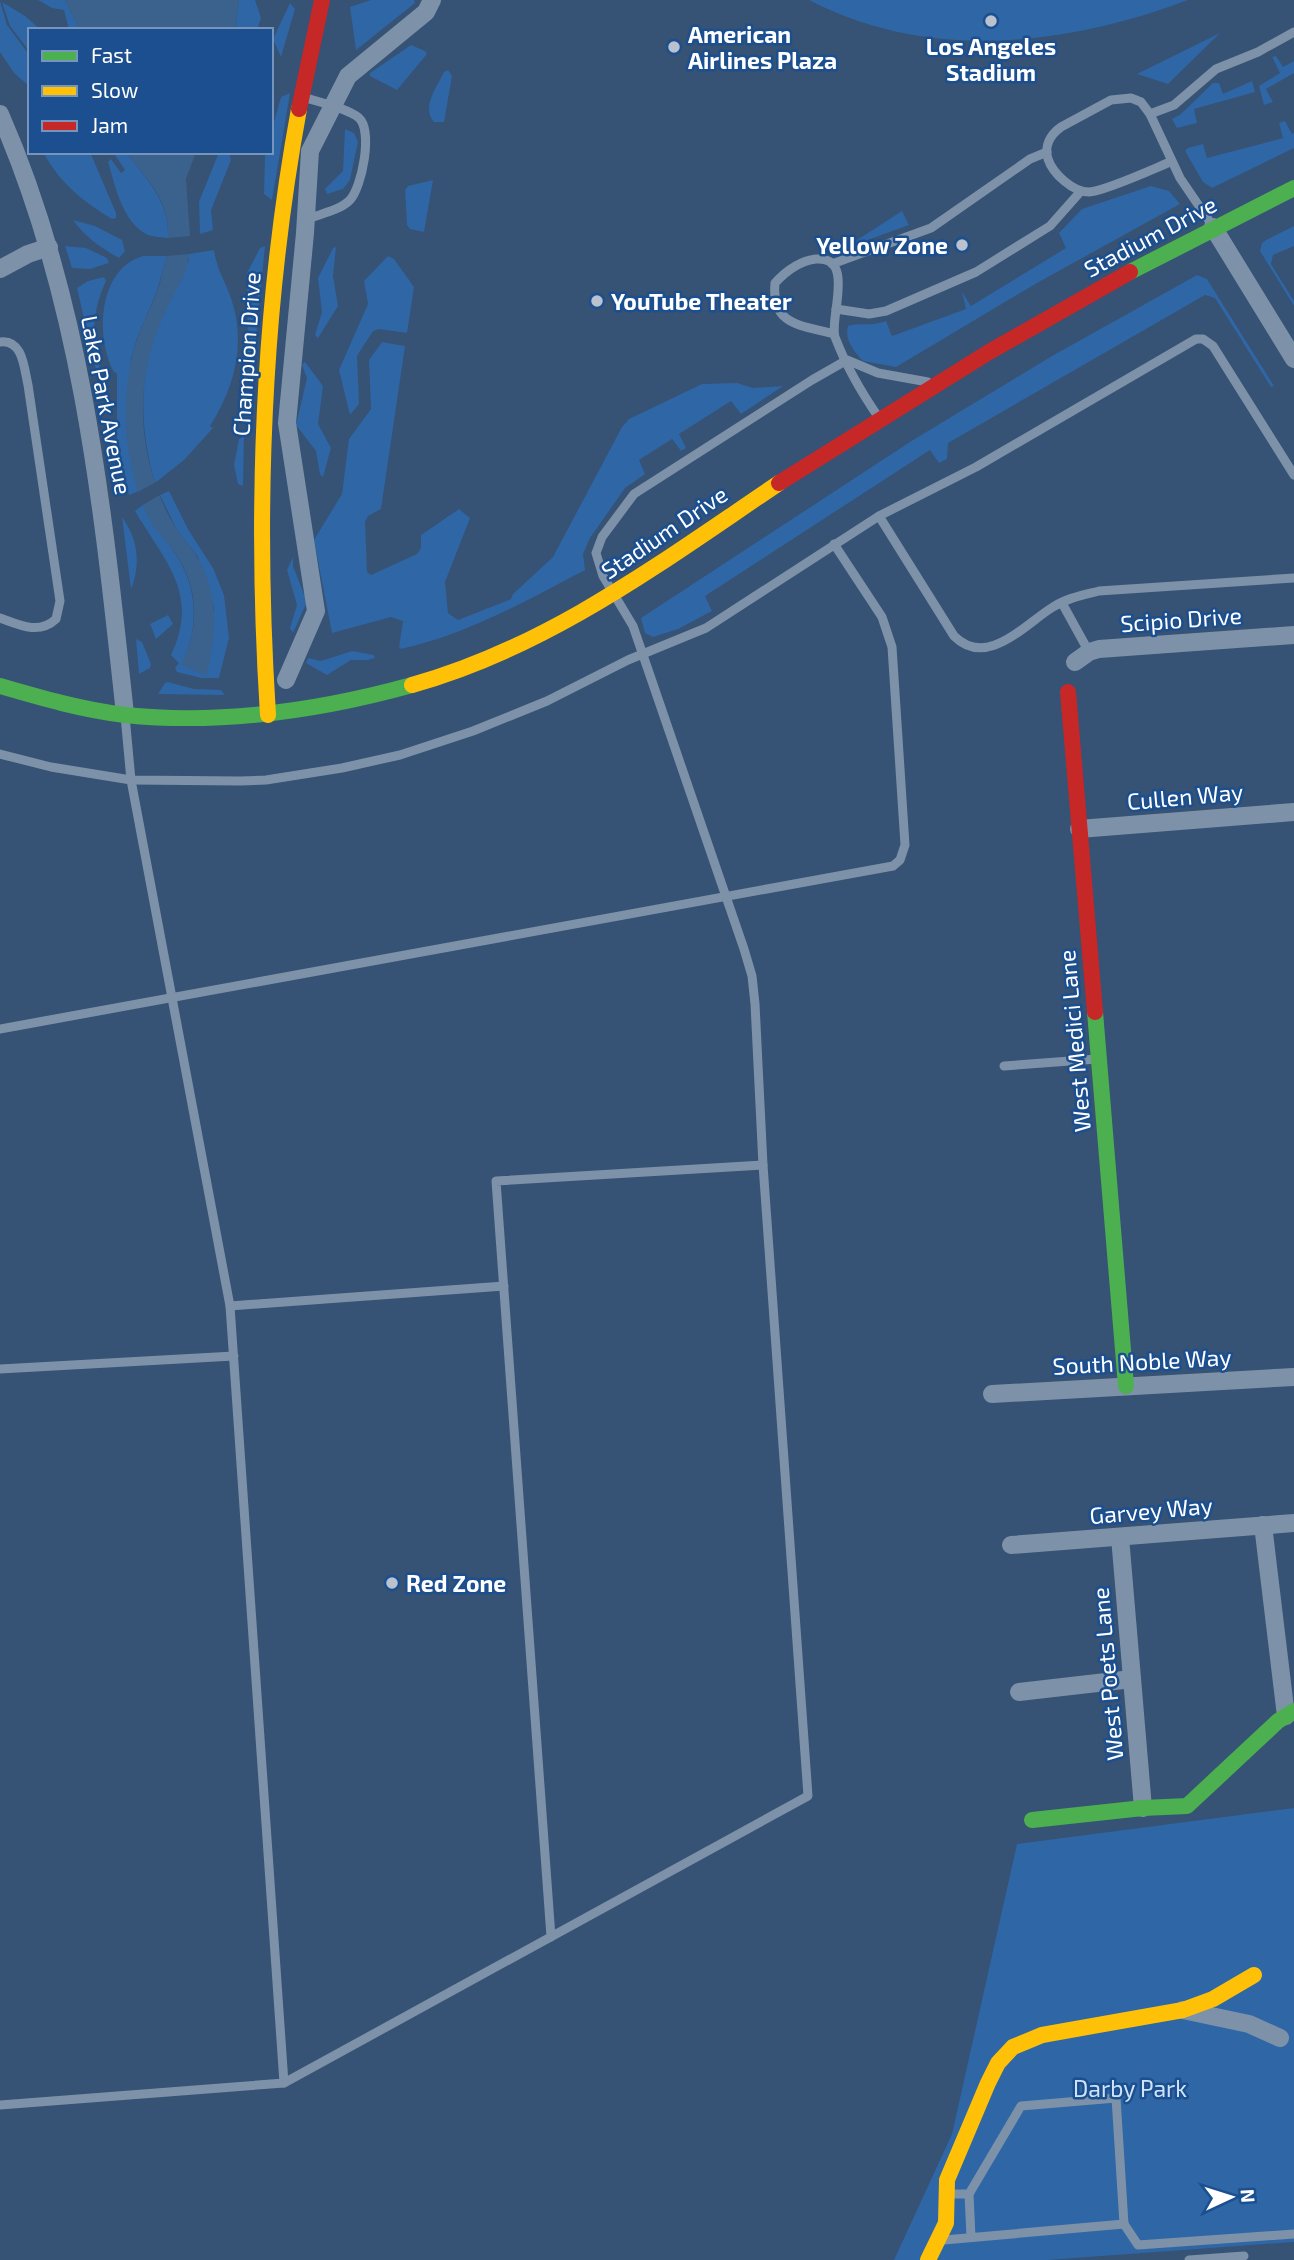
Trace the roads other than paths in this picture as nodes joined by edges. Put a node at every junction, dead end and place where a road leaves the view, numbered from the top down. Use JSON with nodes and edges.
{"nodes":[{"id":1,"x":321,"y":0,"type":"edge"},
{"id":2,"x":432,"y":0,"type":"edge"},
{"id":3,"x":1294,"y":32,"type":"edge"},
{"id":4,"x":301,"y":96,"type":"junction"},
{"id":5,"x":332,"y":107,"type":"junction"},
{"id":6,"x":0,"y":114,"type":"edge"},
{"id":7,"x":1150,"y":114,"type":"junction"},
{"id":8,"x":1047,"y":152,"type":"junction"},
{"id":9,"x":1170,"y":162,"type":"junction"},
{"id":10,"x":1294,"y":188,"type":"edge"},
{"id":11,"x":1081,"y":191,"type":"junction"},
{"id":12,"x":293,"y":224,"type":"junction"},
{"id":13,"x":1213,"y":227,"type":"junction"},
{"id":14,"x":49,"y":247,"type":"junction"},
{"id":15,"x":832,"y":264,"type":"junction"},
{"id":16,"x":0,"y":269,"type":"edge"},
{"id":17,"x":836,"y":309,"type":"junction"},
{"id":18,"x":834,"y":334,"type":"junction"},
{"id":19,"x":0,"y":342,"type":"edge"},
{"id":20,"x":1294,"y":359,"type":"edge"},
{"id":21,"x":847,"y":360,"type":"junction"},
{"id":22,"x":937,"y":384,"type":"junction"},
{"id":23,"x":880,"y":419,"type":"junction"},
{"id":24,"x":1292,"y":469,"type":"edge"},
{"id":25,"x":879,"y":516,"type":"junction"},
{"id":26,"x":834,"y":544,"type":"junction"},
{"id":27,"x":1294,"y":578,"type":"edge"},
{"id":28,"x":614,"y":593,"type":"junction"},
{"id":29,"x":1062,"y":603,"type":"junction"},
{"id":30,"x":0,"y":618,"type":"edge"},
{"id":31,"x":1294,"y":635,"type":"edge"},
{"id":32,"x":641,"y":654,"type":"junction"},
{"id":33,"x":1082,"y":657,"type":"joint"},
{"id":34,"x":286,"y":680,"type":"dead end"},
{"id":35,"x":0,"y":687,"type":"edge"},
{"id":36,"x":1068,"y":692,"type":"dead end"},
{"id":37,"x":125,"y":714,"type":"junction"},
{"id":38,"x":268,"y":715,"type":"junction"},
{"id":39,"x":0,"y":754,"type":"edge"},
{"id":40,"x":131,"y":780,"type":"junction"},
{"id":41,"x":1294,"y":812,"type":"edge"},
{"id":42,"x":1079,"y":829,"type":"junction"},
{"id":43,"x":725,"y":897,"type":"junction"},
{"id":44,"x":172,"y":998,"type":"junction"},
{"id":45,"x":0,"y":1029,"type":"edge"},
{"id":46,"x":1099,"y":1059,"type":"junction"},
{"id":47,"x":1004,"y":1066,"type":"dead end"},
{"id":48,"x":763,"y":1164,"type":"junction"},
{"id":49,"x":504,"y":1286,"type":"junction"},
{"id":50,"x":230,"y":1306,"type":"junction"},
{"id":51,"x":234,"y":1356,"type":"junction"},
{"id":52,"x":0,"y":1369,"type":"edge"},
{"id":53,"x":1294,"y":1377,"type":"edge"},
{"id":54,"x":1126,"y":1386,"type":"junction"},
{"id":55,"x":992,"y":1394,"type":"dead end"},
{"id":56,"x":1294,"y":1523,"type":"edge"},
{"id":57,"x":1263,"y":1525,"type":"junction"},
{"id":58,"x":1120,"y":1537,"type":"junction"},
{"id":59,"x":1011,"y":1545,"type":"dead end"},
{"id":60,"x":1132,"y":1679,"type":"junction"},
{"id":61,"x":1019,"y":1692,"type":"dead end"},
{"id":62,"x":1290,"y":1713,"type":"edge"},
{"id":63,"x":1143,"y":1808,"type":"junction"},
{"id":64,"x":1032,"y":1820,"type":"dead end"},
{"id":65,"x":551,"y":1937,"type":"junction"},
{"id":66,"x":1254,"y":1975,"type":"dead end"},
{"id":67,"x":1183,"y":2010,"type":"junction"},
{"id":68,"x":1280,"y":2038,"type":"dead end"},
{"id":69,"x":284,"y":2083,"type":"junction"},
{"id":70,"x":0,"y":2105,"type":"edge"},
{"id":71,"x":946,"y":2194,"type":"junction"},
{"id":72,"x":969,"y":2194,"type":"junction"},
{"id":73,"x":1124,"y":2224,"type":"junction"},
{"id":74,"x":1294,"y":2234,"type":"edge"},
{"id":75,"x":971,"y":2237,"type":"junction"},
{"id":76,"x":939,"y":2241,"type":"junction"},
{"id":77,"x":1244,"y":2256,"type":"dead end"},
{"id":78,"x":928,"y":2260,"type":"edge"},
{"id":79,"x":1189,"y":2260,"type":"edge"}],
"edges":[{"from":1,"to":4,"type":"street","name":"Champion Drive"},
{"from":2,"to":5,"type":"street"},
{"from":3,"to":7,"type":"lane"},
{"from":4,"to":5,"type":"lane"},
{"from":4,"to":12,"type":"street","name":"Champion Drive"},
{"from":5,"to":12,"type":"street"},
{"from":5,"to":12,"type":"lane"},
{"from":6,"to":14,"type":"street","name":"Lake Park Avenue"},
{"from":7,"to":8,"type":"lane"},
{"from":7,"to":9,"type":"lane"},
{"from":8,"to":11,"type":"lane"},
{"from":8,"to":15,"type":"lane"},
{"from":9,"to":11,"type":"lane"},
{"from":9,"to":13,"type":"lane"},
{"from":10,"to":13,"type":"street","name":"Stadium Drive"},
{"from":11,"to":17,"type":"lane"},
{"from":12,"to":34,"type":"street"},
{"from":12,"to":38,"type":"street","name":"Champion Drive"},
{"from":13,"to":20,"type":"street"},
{"from":13,"to":22,"type":"street","name":"Stadium Drive"},
{"from":14,"to":16,"type":"street"},
{"from":14,"to":37,"type":"street","name":"Lake Park Avenue"},
{"from":15,"to":17,"type":"lane"},
{"from":15,"to":18,"type":"lane"},
{"from":17,"to":18,"type":"lane"},
{"from":18,"to":21,"type":"lane"},
{"from":19,"to":30,"type":"lane"},
{"from":21,"to":22,"type":"lane"},
{"from":21,"to":23,"type":"lane"},
{"from":21,"to":28,"type":"lane"},
{"from":22,"to":23,"type":"street","name":"Stadium Drive"},
{"from":23,"to":28,"type":"street","name":"Stadium Drive"},
{"from":24,"to":25,"type":"lane"},
{"from":25,"to":26,"type":"lane"},
{"from":25,"to":29,"type":"lane"},
{"from":26,"to":32,"type":"lane"},
{"from":26,"to":43,"type":"lane"},
{"from":27,"to":29,"type":"lane"},
{"from":28,"to":32,"type":"lane"},
{"from":28,"to":38,"type":"street","name":"Stadium Drive"},
{"from":29,"to":33,"type":"lane"},
{"from":31,"to":33,"type":"street","name":"Scipio Drive"},
{"from":32,"to":40,"type":"lane"},
{"from":32,"to":43,"type":"lane"},
{"from":35,"to":37,"type":"street","name":"Stadium Drive"},
{"from":36,"to":42,"type":"street","name":"West Medici Lane"},
{"from":37,"to":38,"type":"street","name":"Stadium Drive"},
{"from":37,"to":40,"type":"lane"},
{"from":39,"to":40,"type":"lane"},
{"from":40,"to":44,"type":"lane"},
{"from":41,"to":42,"type":"street","name":"Cullen Way"},
{"from":42,"to":46,"type":"street","name":"West Medici Lane"},
{"from":43,"to":44,"type":"lane"},
{"from":43,"to":48,"type":"lane"},
{"from":44,"to":45,"type":"lane"},
{"from":44,"to":50,"type":"lane"},
{"from":46,"to":47,"type":"lane"},
{"from":46,"to":54,"type":"street","name":"West Medici Lane"},
{"from":48,"to":49,"type":"lane"},
{"from":48,"to":65,"type":"lane"},
{"from":49,"to":50,"type":"lane"},
{"from":49,"to":65,"type":"lane"},
{"from":50,"to":51,"type":"lane"},
{"from":51,"to":52,"type":"lane"},
{"from":51,"to":69,"type":"lane"},
{"from":53,"to":54,"type":"street","name":"South Noble Way"},
{"from":54,"to":55,"type":"street","name":"South Noble Way"},
{"from":56,"to":57,"type":"street","name":"Garvey Way"},
{"from":57,"to":58,"type":"street","name":"Garvey Way"},
{"from":57,"to":62,"type":"street"},
{"from":58,"to":59,"type":"street","name":"Garvey Way"},
{"from":58,"to":60,"type":"street","name":"West Poets Lane"},
{"from":60,"to":61,"type":"street"},
{"from":60,"to":63,"type":"street","name":"West Poets Lane"},
{"from":62,"to":63,"type":"street"},
{"from":63,"to":64,"type":"street"},
{"from":65,"to":69,"type":"lane"},
{"from":66,"to":67,"type":"street"},
{"from":67,"to":68,"type":"street"},
{"from":67,"to":71,"type":"street"},
{"from":69,"to":70,"type":"lane"},
{"from":71,"to":72,"type":"lane"},
{"from":71,"to":76,"type":"street"},
{"from":72,"to":73,"type":"lane"},
{"from":72,"to":75,"type":"lane"},
{"from":73,"to":74,"type":"lane"},
{"from":73,"to":75,"type":"lane"},
{"from":75,"to":76,"type":"lane"},
{"from":76,"to":78,"type":"street"},
{"from":77,"to":79,"type":"lane"}]}
